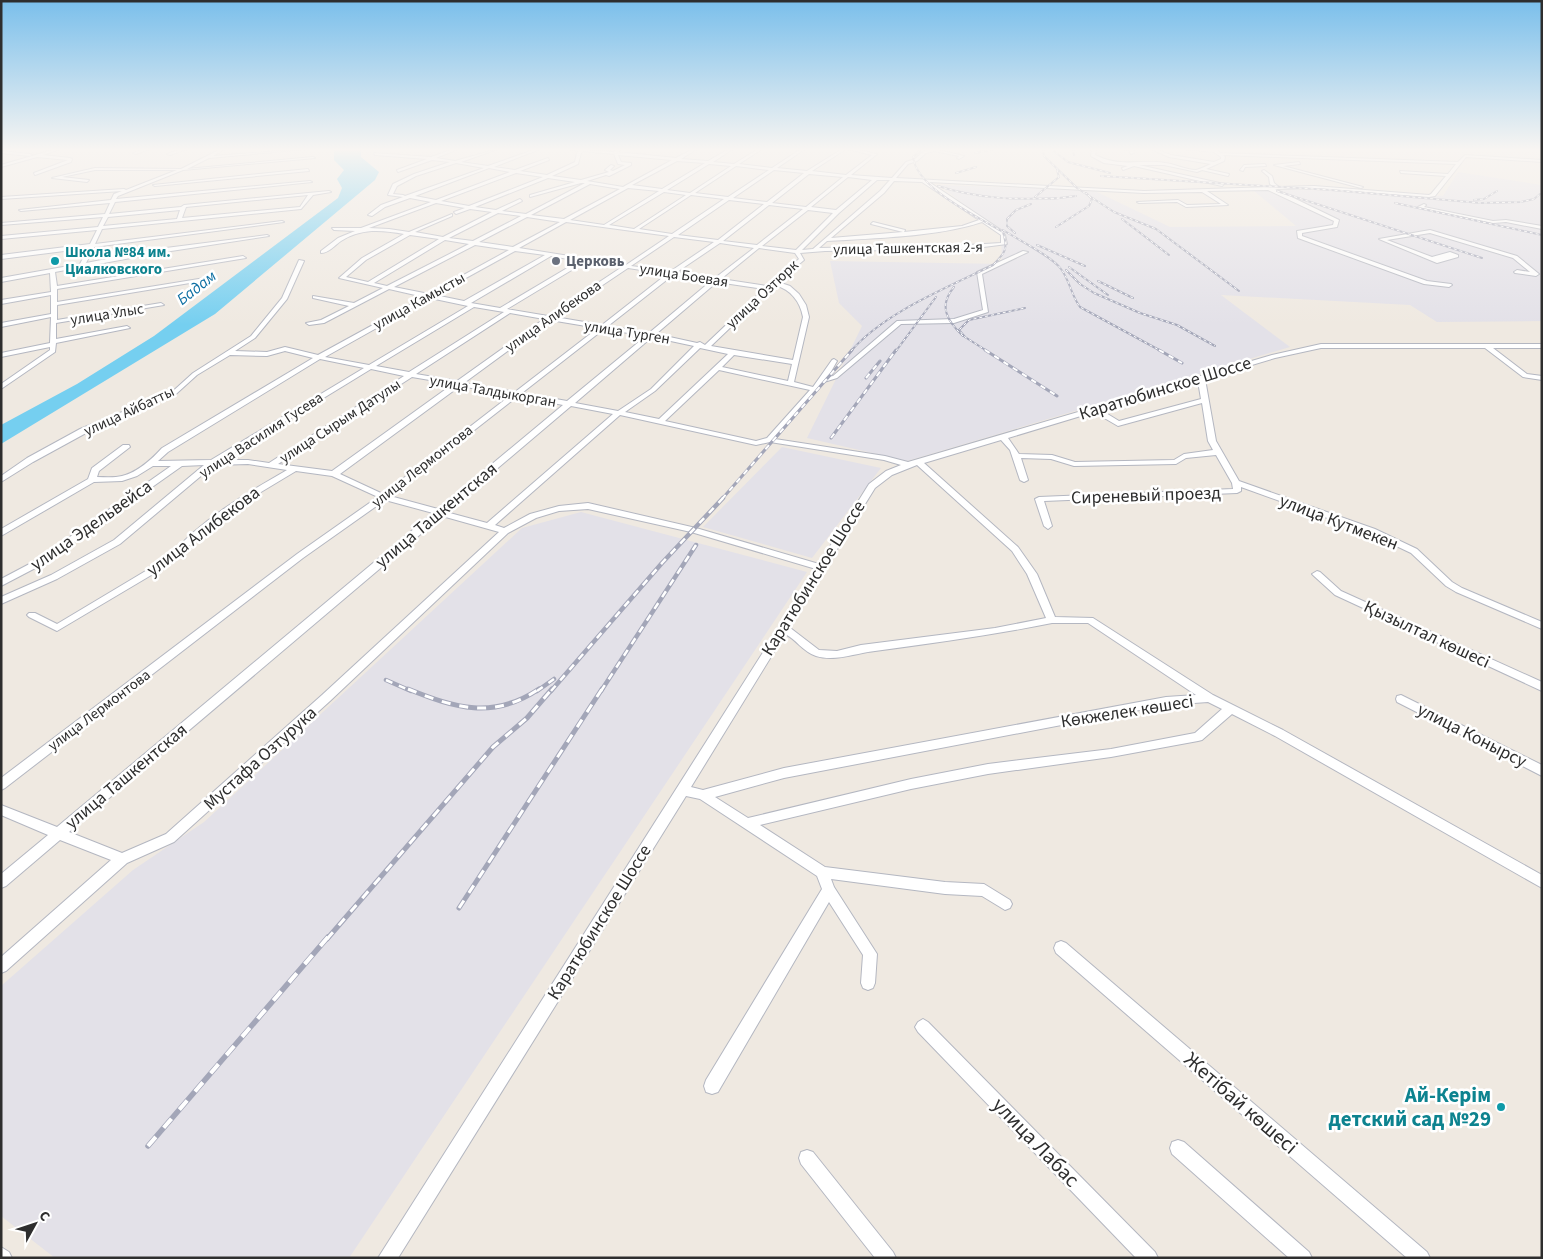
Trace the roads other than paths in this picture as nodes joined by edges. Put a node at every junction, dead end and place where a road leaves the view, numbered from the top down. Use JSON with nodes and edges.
{"nodes":[{"id":1,"x":47,"y":208,"type":"edge"},
{"id":2,"x":110,"y":208,"type":"edge"},
{"id":3,"x":183,"y":208,"type":"joint"},
{"id":4,"x":301,"y":208,"type":"edge"},
{"id":5,"x":380,"y":208,"type":"edge"},
{"id":6,"x":421,"y":208,"type":"edge"},
{"id":7,"x":467,"y":208,"type":"edge"},
{"id":8,"x":473,"y":208,"type":"edge"},
{"id":9,"x":504,"y":208,"type":"edge"},
{"id":10,"x":540,"y":208,"type":"edge"},
{"id":11,"x":586,"y":208,"type":"edge"},
{"id":12,"x":634,"y":208,"type":"edge"},
{"id":13,"x":671,"y":208,"type":"edge"},
{"id":14,"x":714,"y":208,"type":"edge"},
{"id":15,"x":762,"y":208,"type":"edge"},
{"id":16,"x":806,"y":208,"type":"joint"},
{"id":17,"x":842,"y":208,"type":"edge"},
{"id":18,"x":864,"y":208,"type":"edge"},
{"id":19,"x":965,"y":208,"type":"edge"},
{"id":20,"x":1311,"y":208,"type":"edge"},
{"id":21,"x":1424,"y":208,"type":"edge"},
{"id":22,"x":21,"y":210,"type":"dead end"},
{"id":23,"x":496,"y":212,"type":"junction"},
{"id":24,"x":837,"y":212,"type":"junction"},
{"id":25,"x":370,"y":214,"type":"dead end"},
{"id":26,"x":107,"y":215,"type":"junction"},
{"id":27,"x":526,"y":216,"type":"junction"},
{"id":28,"x":179,"y":220,"type":"junction"},
{"id":29,"x":564,"y":220,"type":"junction"},
{"id":30,"x":984,"y":220,"type":"junction"},
{"id":31,"x":282,"y":222,"type":"dead end"},
{"id":32,"x":873,"y":223,"type":"dead end"},
{"id":33,"x":1,"y":224,"type":"edge"},
{"id":34,"x":605,"y":226,"type":"junction"},
{"id":35,"x":101,"y":228,"type":"junction"},
{"id":36,"x":1542,"y":228,"type":"edge"},
{"id":37,"x":334,"y":229,"type":"dead end"},
{"id":38,"x":367,"y":229,"type":"junction"},
{"id":39,"x":635,"y":230,"type":"junction"},
{"id":40,"x":409,"y":232,"type":"junction"},
{"id":41,"x":909,"y":233,"type":"junction"},
{"id":42,"x":674,"y":235,"type":"junction"},
{"id":43,"x":267,"y":236,"type":"dead end"},
{"id":44,"x":1,"y":238,"type":"edge"},
{"id":45,"x":445,"y":238,"type":"junction"},
{"id":46,"x":720,"y":240,"type":"junction"},
{"id":47,"x":827,"y":240,"type":"junction"},
{"id":48,"x":248,"y":241,"type":"dead end"},
{"id":49,"x":476,"y":242,"type":"junction"},
{"id":50,"x":92,"y":245,"type":"junction"},
{"id":51,"x":760,"y":246,"type":"junction"},
{"id":52,"x":515,"y":248,"type":"junction"},
{"id":53,"x":816,"y":249,"type":"junction"},
{"id":54,"x":324,"y":252,"type":"dead end"},
{"id":55,"x":797,"y":252,"type":"junction"},
{"id":56,"x":1025,"y":252,"type":"dead end"},
{"id":57,"x":552,"y":254,"type":"junction"},
{"id":58,"x":1,"y":258,"type":"edge"},
{"id":59,"x":243,"y":258,"type":"dead end"},
{"id":60,"x":585,"y":259,"type":"junction"},
{"id":61,"x":1432,"y":259,"type":"dead end"},
{"id":62,"x":301,"y":262,"type":"dead end"},
{"id":63,"x":83,"y":264,"type":"junction"},
{"id":64,"x":627,"y":265,"type":"junction"},
{"id":65,"x":53,"y":271,"type":"junction"},
{"id":66,"x":1517,"y":272,"type":"dead end"},
{"id":67,"x":672,"y":273,"type":"junction"},
{"id":68,"x":1539,"y":275,"type":"edge"},
{"id":69,"x":211,"y":279,"type":"dead end"},
{"id":70,"x":716,"y":280,"type":"junction"},
{"id":71,"x":1,"y":281,"type":"edge"},
{"id":72,"x":370,"y":283,"type":"junction"},
{"id":73,"x":776,"y":283,"type":"junction"},
{"id":74,"x":1449,"y":285,"type":"dead end"},
{"id":75,"x":389,"y":288,"type":"junction"},
{"id":76,"x":768,"y":288,"type":"junction"},
{"id":77,"x":54,"y":290,"type":"junction"},
{"id":78,"x":427,"y":296,"type":"junction"},
{"id":79,"x":316,"y":297,"type":"dead end"},
{"id":80,"x":1,"y":302,"type":"edge"},
{"id":81,"x":54,"y":304,"type":"junction"},
{"id":82,"x":470,"y":304,"type":"junction"},
{"id":83,"x":161,"y":305,"type":"dead end"},
{"id":84,"x":356,"y":305,"type":"junction"},
{"id":85,"x":505,"y":310,"type":"junction"},
{"id":86,"x":549,"y":318,"type":"junction"},
{"id":87,"x":54,"y":319,"type":"junction"},
{"id":88,"x":309,"y":323,"type":"dead end"},
{"id":89,"x":1,"y":325,"type":"edge"},
{"id":90,"x":127,"y":328,"type":"dead end"},
{"id":91,"x":599,"y":328,"type":"junction"},
{"id":92,"x":652,"y":335,"type":"junction"},
{"id":93,"x":53,"y":343,"type":"junction"},
{"id":94,"x":703,"y":345,"type":"junction"},
{"id":95,"x":1487,"y":346,"type":"junction"},
{"id":96,"x":1542,"y":346,"type":"edge"},
{"id":97,"x":230,"y":353,"type":"junction"},
{"id":98,"x":733,"y":353,"type":"junction"},
{"id":99,"x":1,"y":354,"type":"edge"},
{"id":100,"x":320,"y":356,"type":"junction"},
{"id":101,"x":834,"y":361,"type":"dead end"},
{"id":102,"x":794,"y":362,"type":"junction"},
{"id":103,"x":368,"y":368,"type":"junction"},
{"id":104,"x":718,"y":368,"type":"junction"},
{"id":105,"x":17,"y":376,"type":"junction"},
{"id":106,"x":411,"y":376,"type":"junction"},
{"id":107,"x":1201,"y":378,"type":"junction"},
{"id":108,"x":1542,"y":378,"type":"edge"},
{"id":109,"x":1,"y":379,"type":"edge"},
{"id":110,"x":822,"y":381,"type":"junction"},
{"id":111,"x":791,"y":382,"type":"junction"},
{"id":112,"x":458,"y":384,"type":"junction"},
{"id":113,"x":1,"y":387,"type":"edge"},
{"id":114,"x":815,"y":389,"type":"junction"},
{"id":115,"x":514,"y":394,"type":"junction"},
{"id":116,"x":1204,"y":400,"type":"junction"},
{"id":117,"x":568,"y":404,"type":"junction"},
{"id":118,"x":1094,"y":409,"type":"junction"},
{"id":119,"x":619,"y":413,"type":"junction"},
{"id":120,"x":659,"y":423,"type":"junction"},
{"id":121,"x":1003,"y":437,"type":"junction"},
{"id":122,"x":770,"y":440,"type":"junction"},
{"id":123,"x":126,"y":447,"type":"dead end"},
{"id":124,"x":1218,"y":452,"type":"junction"},
{"id":125,"x":1016,"y":456,"type":"junction"},
{"id":126,"x":212,"y":463,"type":"junction"},
{"id":127,"x":919,"y":463,"type":"junction"},
{"id":128,"x":151,"y":464,"type":"junction"},
{"id":129,"x":178,"y":464,"type":"junction"},
{"id":130,"x":272,"y":464,"type":"junction"},
{"id":131,"x":908,"y":465,"type":"junction"},
{"id":132,"x":296,"y":468,"type":"junction"},
{"id":133,"x":334,"y":474,"type":"junction"},
{"id":134,"x":1,"y":480,"type":"edge"},
{"id":135,"x":92,"y":480,"type":"junction"},
{"id":136,"x":1024,"y":480,"type":"dead end"},
{"id":137,"x":1236,"y":483,"type":"junction"},
{"id":138,"x":384,"y":497,"type":"junction"},
{"id":139,"x":439,"y":513,"type":"junction"},
{"id":140,"x":489,"y":526,"type":"junction"},
{"id":141,"x":1048,"y":526,"type":"dead end"},
{"id":142,"x":505,"y":531,"type":"junction"},
{"id":143,"x":1,"y":533,"type":"edge"},
{"id":144,"x":820,"y":567,"type":"junction"},
{"id":145,"x":1317,"y":574,"type":"dead end"},
{"id":146,"x":1,"y":583,"type":"edge"},
{"id":147,"x":1,"y":601,"type":"edge"},
{"id":148,"x":32,"y":615,"type":"dead end"},
{"id":149,"x":1052,"y":620,"type":"junction"},
{"id":150,"x":1542,"y":626,"type":"edge"},
{"id":151,"x":782,"y":628,"type":"junction"},
{"id":152,"x":1542,"y":688,"type":"edge"},
{"id":153,"x":1209,"y":698,"type":"junction"},
{"id":154,"x":1401,"y":699,"type":"dead end"},
{"id":155,"x":1229,"y":710,"type":"junction"},
{"id":156,"x":1542,"y":771,"type":"edge"},
{"id":157,"x":1,"y":785,"type":"edge"},
{"id":158,"x":683,"y":790,"type":"junction"},
{"id":159,"x":703,"y":795,"type":"junction"},
{"id":160,"x":1,"y":810,"type":"edge"},
{"id":161,"x":747,"y":823,"type":"junction"},
{"id":162,"x":59,"y":833,"type":"junction"},
{"id":163,"x":122,"y":859,"type":"junction"},
{"id":164,"x":822,"y":872,"type":"junction"},
{"id":165,"x":1,"y":882,"type":"edge"},
{"id":166,"x":1542,"y":882,"type":"edge"},
{"id":167,"x":829,"y":890,"type":"junction"},
{"id":168,"x":1005,"y":904,"type":"dead end"},
{"id":169,"x":1061,"y":948,"type":"dead end"},
{"id":170,"x":1,"y":966,"type":"edge"},
{"id":171,"x":868,"y":983,"type":"dead end"},
{"id":172,"x":923,"y":1027,"type":"dead end"},
{"id":173,"x":712,"y":1086,"type":"dead end"},
{"id":174,"x":1178,"y":1148,"type":"dead end"},
{"id":175,"x":807,"y":1158,"type":"dead end"},
{"id":176,"x":387,"y":1258,"type":"edge"},
{"id":177,"x":887,"y":1258,"type":"edge"},
{"id":178,"x":1149,"y":1258,"type":"edge"},
{"id":179,"x":1303,"y":1258,"type":"edge"},
{"id":180,"x":1421,"y":1258,"type":"edge"}],
"edges":[{"from":1,"to":22,"type":"street"},
{"from":2,"to":26,"type":"street"},
{"from":3,"to":26,"type":"street"},
{"from":3,"to":28,"type":"street"},
{"from":4,"to":28,"type":"street"},
{"from":5,"to":25,"type":"street"},
{"from":6,"to":38,"type":"street"},
{"from":7,"to":40,"type":"street"},
{"from":8,"to":23,"type":"street","name":"улица Ташкентская 2-я"},
{"from":9,"to":23,"type":"street"},
{"from":10,"to":27,"type":"street"},
{"from":11,"to":29,"type":"street","name":"улица Камысты"},
{"from":12,"to":34,"type":"street"},
{"from":13,"to":39,"type":"street"},
{"from":14,"to":42,"type":"street","name":"улица Алибекова"},
{"from":15,"to":46,"type":"street","name":"улица Лермонтова"},
{"from":16,"to":24,"type":"street"},
{"from":16,"to":51,"type":"street","name":"улица Ташкентская"},
{"from":17,"to":24,"type":"street","name":"улица Озтюрк"},
{"from":18,"to":47,"type":"street","name":"улица Озтюрк"},
{"from":19,"to":30,"type":"street"},
{"from":20,"to":74,"type":"street"},
{"from":21,"to":36,"type":"street"},
{"from":23,"to":27,"type":"street","name":"улица Ташкентская 2-я"},
{"from":23,"to":45,"type":"street"},
{"from":24,"to":55,"type":"street","name":"улица Озтюрк"},
{"from":26,"to":33,"type":"street"},
{"from":26,"to":35,"type":"street"},
{"from":27,"to":29,"type":"street","name":"улица Ташкентская 2-я"},
{"from":27,"to":49,"type":"street"},
{"from":28,"to":35,"type":"street"},
{"from":29,"to":34,"type":"street","name":"улица Ташкентская 2-я"},
{"from":29,"to":52,"type":"street","name":"улица Камысты"},
{"from":30,"to":41,"type":"street"},
{"from":30,"to":53,"type":"street","name":"улица Ташкентская 2-я"},
{"from":31,"to":50,"type":"street"},
{"from":32,"to":41,"type":"street"},
{"from":34,"to":39,"type":"street","name":"улица Ташкентская 2-я"},
{"from":35,"to":44,"type":"street"},
{"from":35,"to":50,"type":"street"},
{"from":37,"to":38,"type":"street","name":"улица Боевая"},
{"from":38,"to":40,"type":"street","name":"улица Боевая"},
{"from":38,"to":54,"type":"street"},
{"from":39,"to":42,"type":"street","name":"улица Ташкентская 2-я"},
{"from":40,"to":45,"type":"street","name":"улица Боевая"},
{"from":40,"to":72,"type":"street","name":"улица Турген"},
{"from":41,"to":47,"type":"street"},
{"from":42,"to":46,"type":"street","name":"улица Ташкентская 2-я"},
{"from":42,"to":64,"type":"street","name":"улица Алибекова"},
{"from":43,"to":63,"type":"street"},
{"from":45,"to":49,"type":"street","name":"улица Боевая"},
{"from":45,"to":72,"type":"street"},
{"from":46,"to":51,"type":"street","name":"улица Ташкентская 2-я"},
{"from":46,"to":67,"type":"street","name":"улица Лермонтова"},
{"from":47,"to":53,"type":"street","name":"улица Озтюрк"},
{"from":48,"to":65,"type":"street"},
{"from":49,"to":52,"type":"street","name":"улица Боевая"},
{"from":49,"to":75,"type":"street"},
{"from":50,"to":58,"type":"street"},
{"from":50,"to":63,"type":"street"},
{"from":51,"to":55,"type":"street","name":"улица Ташкентская 2-я"},
{"from":51,"to":70,"type":"street","name":"улица Ташкентская"},
{"from":52,"to":57,"type":"street","name":"улица Боевая"},
{"from":52,"to":78,"type":"street","name":"улица Камысты"},
{"from":53,"to":55,"type":"street","name":"улица Ташкентская 2-я"},
{"from":55,"to":73,"type":"street","name":"улица Озтюрк"},
{"from":56,"to":110,"type":"street"},
{"from":57,"to":60,"type":"street","name":"улица Боевая"},
{"from":57,"to":82,"type":"street","name":"улица Василия Гусева"},
{"from":59,"to":77,"type":"street"},
{"from":60,"to":64,"type":"street","name":"улица Боевая"},
{"from":60,"to":85,"type":"street","name":"улица Сырым Датулы"},
{"from":61,"to":68,"type":"street"},
{"from":62,"to":97,"type":"street","name":"улица Айбатты"},
{"from":63,"to":65,"type":"street"},
{"from":64,"to":67,"type":"street","name":"улица Боевая"},
{"from":64,"to":86,"type":"street","name":"улица Алибекова"},
{"from":65,"to":71,"type":"street"},
{"from":65,"to":77,"type":"street"},
{"from":66,"to":68,"type":"street"},
{"from":67,"to":70,"type":"street","name":"улица Боевая"},
{"from":67,"to":91,"type":"street","name":"улица Лермонтова"},
{"from":69,"to":81,"type":"street"},
{"from":70,"to":76,"type":"street","name":"улица Боевая"},
{"from":70,"to":92,"type":"street","name":"улица Ташкентская"},
{"from":72,"to":75,"type":"street","name":"улица Турген"},
{"from":73,"to":76,"type":"street","name":"улица Озтюрк"},
{"from":73,"to":102,"type":"street"},
{"from":75,"to":78,"type":"street","name":"улица Турген"},
{"from":75,"to":84,"type":"street"},
{"from":76,"to":94,"type":"street","name":"улица Озтюрк"},
{"from":77,"to":80,"type":"street"},
{"from":77,"to":81,"type":"street"},
{"from":78,"to":82,"type":"street","name":"улица Турген"},
{"from":78,"to":100,"type":"street","name":"улица Камысты"},
{"from":79,"to":84,"type":"street"},
{"from":81,"to":87,"type":"street"},
{"from":82,"to":85,"type":"street","name":"улица Турген"},
{"from":82,"to":103,"type":"street","name":"улица Василия Гусева"},
{"from":83,"to":87,"type":"street","name":"улица Улыс"},
{"from":84,"to":88,"type":"street"},
{"from":85,"to":86,"type":"street","name":"улица Турген"},
{"from":85,"to":106,"type":"street","name":"улица Сырым Датулы"},
{"from":86,"to":91,"type":"street","name":"улица Турген"},
{"from":86,"to":112,"type":"street","name":"улица Алибекова"},
{"from":87,"to":89,"type":"street","name":"улица Улыс"},
{"from":87,"to":93,"type":"street"},
{"from":90,"to":93,"type":"street"},
{"from":91,"to":92,"type":"street","name":"улица Турген"},
{"from":91,"to":115,"type":"street","name":"улица Лермонтова"},
{"from":92,"to":94,"type":"street","name":"улица Турген"},
{"from":92,"to":117,"type":"street","name":"улица Ташкентская"},
{"from":93,"to":99,"type":"street"},
{"from":93,"to":105,"type":"street"},
{"from":94,"to":98,"type":"street","name":"улица Турген"},
{"from":94,"to":119,"type":"street","name":"улица Озтюрк"},
{"from":95,"to":96,"type":"street","name":"Каратюбинское Шоссе"},
{"from":95,"to":107,"type":"street","name":"Каратюбинское Шоссе"},
{"from":95,"to":108,"type":"street"},
{"from":97,"to":100,"type":"street","name":"улица Талдыкорган"},
{"from":97,"to":134,"type":"street","name":"улица Айбатты"},
{"from":98,"to":102,"type":"street","name":"улица Турген"},
{"from":98,"to":104,"type":"street"},
{"from":100,"to":103,"type":"street","name":"улица Талдыкорган"},
{"from":100,"to":128,"type":"street","name":"улица Камысты"},
{"from":101,"to":110,"type":"street"},
{"from":102,"to":111,"type":"street"},
{"from":103,"to":106,"type":"street","name":"улица Талдыкорган"},
{"from":103,"to":126,"type":"street","name":"улица Василия Гусева"},
{"from":104,"to":111,"type":"street"},
{"from":104,"to":120,"type":"street"},
{"from":105,"to":109,"type":"street"},
{"from":105,"to":113,"type":"street"},
{"from":106,"to":112,"type":"street","name":"улица Талдыкорган"},
{"from":106,"to":130,"type":"street","name":"улица Сырым Датулы"},
{"from":107,"to":116,"type":"street","name":"Сиреневый проезд"},
{"from":107,"to":118,"type":"street","name":"Каратюбинское Шоссе"},
{"from":110,"to":114,"type":"street"},
{"from":111,"to":114,"type":"street"},
{"from":112,"to":115,"type":"street","name":"улица Талдыкорган"},
{"from":112,"to":133,"type":"street","name":"улица Алибекова"},
{"from":114,"to":122,"type":"street"},
{"from":115,"to":117,"type":"street","name":"улица Талдыкорган"},
{"from":115,"to":138,"type":"street","name":"улица Лермонтова"},
{"from":116,"to":118,"type":"street"},
{"from":116,"to":124,"type":"street","name":"Сиреневый проезд"},
{"from":117,"to":119,"type":"street","name":"улица Талдыкорган"},
{"from":117,"to":139,"type":"street","name":"улица Ташкентская"},
{"from":118,"to":121,"type":"street","name":"Каратюбинское Шоссе"},
{"from":119,"to":120,"type":"street","name":"улица Талдыкорган"},
{"from":119,"to":140,"type":"street","name":"улица Озтюрк"},
{"from":120,"to":122,"type":"street","name":"улица Талдыкорган"},
{"from":121,"to":125,"type":"street"},
{"from":121,"to":127,"type":"street","name":"Каратюбинское Шоссе"},
{"from":122,"to":131,"type":"street"},
{"from":123,"to":135,"type":"street"},
{"from":124,"to":125,"type":"street","name":"Сиреневый проезд"},
{"from":124,"to":137,"type":"street","name":"Сиреневый проезд"},
{"from":125,"to":136,"type":"street"},
{"from":126,"to":129,"type":"street"},
{"from":126,"to":130,"type":"street"},
{"from":126,"to":147,"type":"street","name":"улица Василия Гусева"},
{"from":127,"to":131,"type":"street","name":"Каратюбинское Шоссе"},
{"from":127,"to":149,"type":"street"},
{"from":128,"to":129,"type":"street"},
{"from":128,"to":135,"type":"street","name":"улица Камысты"},
{"from":129,"to":146,"type":"street","name":"улица Эдельвейса"},
{"from":130,"to":132,"type":"street"},
{"from":131,"to":144,"type":"street","name":"Каратюбинское Шоссе"},
{"from":132,"to":133,"type":"street"},
{"from":132,"to":148,"type":"street","name":"улица Алибекова"},
{"from":133,"to":138,"type":"street"},
{"from":135,"to":143,"type":"street"},
{"from":137,"to":141,"type":"street","name":"Сиреневый проезд"},
{"from":137,"to":150,"type":"street","name":"улица Кутмекен"},
{"from":138,"to":139,"type":"street"},
{"from":138,"to":157,"type":"street","name":"улица Лермонтова"},
{"from":139,"to":140,"type":"street"},
{"from":139,"to":162,"type":"street","name":"улица Ташкентская"},
{"from":140,"to":142,"type":"street"},
{"from":142,"to":144,"type":"street","name":"Мустафа Озтурука"},
{"from":142,"to":163,"type":"street","name":"Мустафа Озтурука"},
{"from":144,"to":151,"type":"street","name":"Каратюбинское Шоссе"},
{"from":145,"to":152,"type":"street","name":"Қызылтал көшесі"},
{"from":149,"to":151,"type":"street"},
{"from":149,"to":153,"type":"street"},
{"from":151,"to":158,"type":"street","name":"Каратюбинское Шоссе"},
{"from":153,"to":155,"type":"street","name":"Көкжелек көшесі"},
{"from":153,"to":159,"type":"street","name":"Көкжелек көшесі"},
{"from":154,"to":156,"type":"street","name":"улица Конырсу"},
{"from":155,"to":161,"type":"street"},
{"from":155,"to":166,"type":"street","name":"Көкжелек көшесі"},
{"from":158,"to":159,"type":"street"},
{"from":158,"to":176,"type":"street","name":"Каратюбинское Шоссе"},
{"from":159,"to":161,"type":"street"},
{"from":160,"to":162,"type":"street"},
{"from":161,"to":164,"type":"street"},
{"from":162,"to":163,"type":"street"},
{"from":162,"to":165,"type":"street","name":"улица Ташкентская"},
{"from":163,"to":170,"type":"street","name":"Мустафа Озтурука"},
{"from":164,"to":167,"type":"street"},
{"from":164,"to":168,"type":"street"},
{"from":167,"to":171,"type":"street"},
{"from":167,"to":173,"type":"street"},
{"from":169,"to":180,"type":"street","name":"Жетібай көшесі"},
{"from":172,"to":178,"type":"street","name":"улица Лабас"},
{"from":174,"to":179,"type":"street"},
{"from":175,"to":177,"type":"street"}]}
